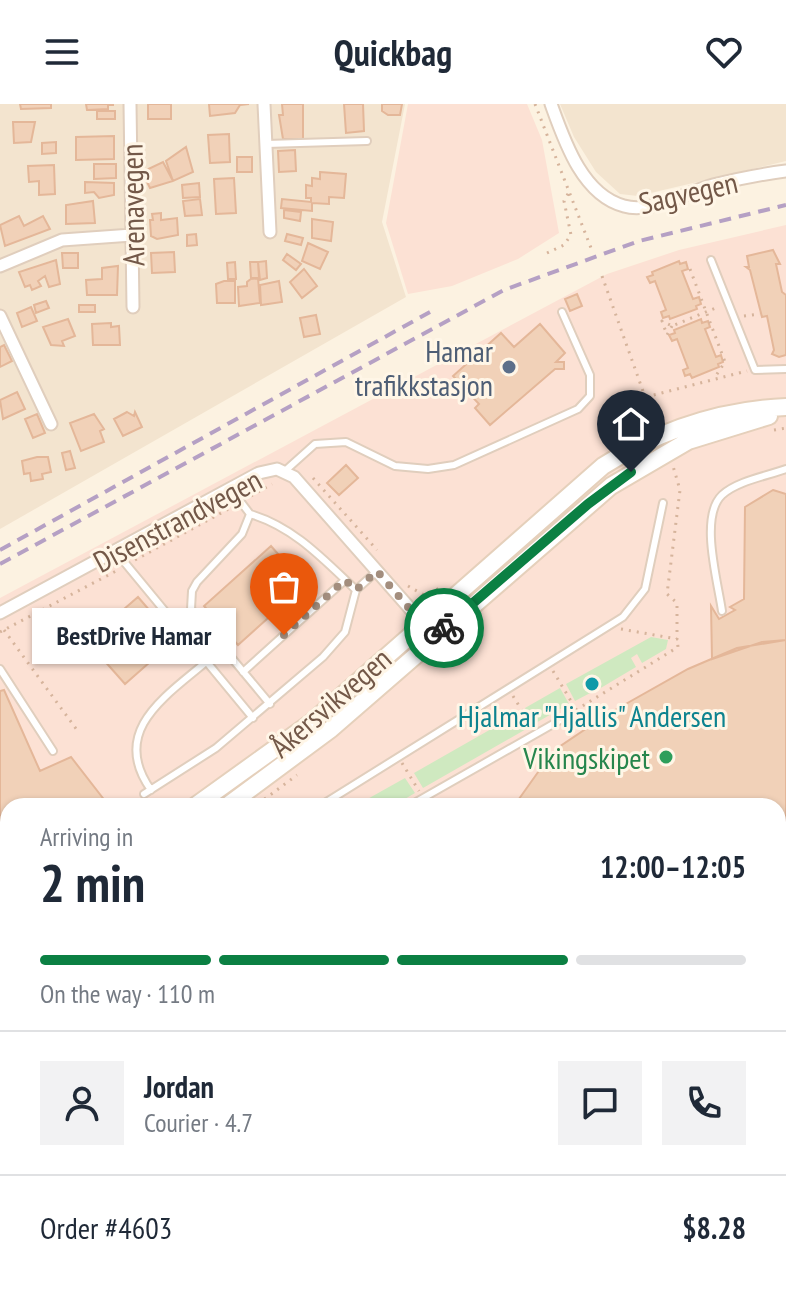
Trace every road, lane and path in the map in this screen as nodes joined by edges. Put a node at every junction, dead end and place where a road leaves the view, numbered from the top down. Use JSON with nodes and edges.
{"nodes":[{"id":1,"x":130,"y":104,"type":"edge"},
{"id":2,"x":264,"y":104,"type":"edge"},
{"id":3,"x":535,"y":104,"type":"edge"},
{"id":4,"x":551,"y":104,"type":"edge"},
{"id":5,"x":367,"y":141,"type":"dead end"},
{"id":6,"x":266,"y":144,"type":"junction"},
{"id":7,"x":786,"y":171,"type":"edge"},
{"id":8,"x":569,"y":192,"type":"junction"},
{"id":9,"x":270,"y":232,"type":"dead end"},
{"id":10,"x":132,"y":235,"type":"junction"},
{"id":11,"x":591,"y":248,"type":"dead end"},
{"id":12,"x":547,"y":253,"type":"dead end"},
{"id":13,"x":711,"y":260,"type":"dead end"},
{"id":14,"x":0,"y":266,"type":"edge"},
{"id":15,"x":697,"y":266,"type":"dead end"},
{"id":16,"x":602,"y":276,"type":"dead end"},
{"id":17,"x":133,"y":307,"type":"dead end"},
{"id":18,"x":730,"y":309,"type":"junction"},
{"id":19,"x":562,"y":312,"type":"dead end"},
{"id":20,"x":706,"y":312,"type":"junction"},
{"id":21,"x":760,"y":314,"type":"dead end"},
{"id":22,"x":0,"y":316,"type":"edge"},
{"id":23,"x":672,"y":326,"type":"dead end"},
{"id":24,"x":729,"y":348,"type":"dead end"},
{"id":25,"x":721,"y":351,"type":"junction"},
{"id":26,"x":786,"y":369,"type":"edge"},
{"id":27,"x":755,"y":370,"type":"junction"},
{"id":28,"x":715,"y":377,"type":"junction"},
{"id":29,"x":646,"y":397,"type":"junction"},
{"id":30,"x":786,"y":409,"type":"edge"},
{"id":31,"x":655,"y":421,"type":"dead end"},
{"id":32,"x":51,"y":424,"type":"dead end"},
{"id":33,"x":786,"y":428,"type":"edge"},
{"id":34,"x":772,"y":431,"type":"dead end"},
{"id":35,"x":669,"y":455,"type":"dead end"},
{"id":36,"x":673,"y":464,"type":"junction"},
{"id":37,"x":666,"y":468,"type":"dead end"},
{"id":38,"x":786,"y":469,"type":"edge"},
{"id":39,"x":286,"y":470,"type":"junction"},
{"id":40,"x":230,"y":489,"type":"junction"},
{"id":41,"x":663,"y":503,"type":"dead end"},
{"id":42,"x":250,"y":514,"type":"junction"},
{"id":43,"x":116,"y":552,"type":"junction"},
{"id":44,"x":377,"y":571,"type":"junction"},
{"id":45,"x":345,"y":580,"type":"junction"},
{"id":46,"x":356,"y":590,"type":"junction"},
{"id":47,"x":722,"y":611,"type":"dead end"},
{"id":48,"x":0,"y":613,"type":"edge"},
{"id":49,"x":422,"y":623,"type":"junction"},
{"id":50,"x":607,"y":628,"type":"junction"},
{"id":51,"x":4,"y":630,"type":"dead end"},
{"id":52,"x":434,"y":637,"type":"junction"},
{"id":53,"x":677,"y":639,"type":"junction"},
{"id":54,"x":206,"y":662,"type":"junction"},
{"id":55,"x":549,"y":664,"type":"junction"},
{"id":56,"x":0,"y":669,"type":"edge"},
{"id":57,"x":243,"y":672,"type":"junction"},
{"id":58,"x":509,"y":690,"type":"junction"},
{"id":59,"x":270,"y":704,"type":"junction"},
{"id":60,"x":577,"y":709,"type":"junction"},
{"id":61,"x":569,"y":715,"type":"joint"},
{"id":62,"x":253,"y":718,"type":"junction"},
{"id":63,"x":77,"y":730,"type":"dead end"},
{"id":64,"x":536,"y":734,"type":"junction"},
{"id":65,"x":53,"y":751,"type":"dead end"},
{"id":66,"x":399,"y":759,"type":"junction"},
{"id":67,"x":306,"y":768,"type":"dead end"},
{"id":68,"x":231,"y":782,"type":"junction"},
{"id":69,"x":207,"y":798,"type":"edge"},
{"id":70,"x":238,"y":798,"type":"edge"},
{"id":71,"x":248,"y":798,"type":"edge"},
{"id":72,"x":252,"y":798,"type":"edge"},
{"id":73,"x":333,"y":798,"type":"edge"},
{"id":74,"x":423,"y":798,"type":"joint"}],
"edges":[{"from":1,"to":10,"type":"street","name":"Arenavegen"},
{"from":2,"to":6,"type":"street"},
{"from":3,"to":8,"type":"path"},
{"from":4,"to":7,"type":"street","name":"Sagvegen"},
{"from":5,"to":6,"type":"lane"},
{"from":6,"to":9,"type":"street"},
{"from":8,"to":11,"type":"path"},
{"from":8,"to":12,"type":"path"},
{"from":10,"to":14,"type":"street"},
{"from":10,"to":17,"type":"street","name":"Arenavegen"},
{"from":13,"to":18,"type":"lane"},
{"from":15,"to":20,"type":"path"},
{"from":16,"to":29,"type":"path"},
{"from":18,"to":20,"type":"path"},
{"from":18,"to":21,"type":"path"},
{"from":18,"to":27,"type":"lane"},
{"from":19,"to":39,"type":"lane"},
{"from":20,"to":23,"type":"path"},
{"from":20,"to":25,"type":"path"},
{"from":22,"to":32,"type":"street"},
{"from":24,"to":25,"type":"path"},
{"from":25,"to":28,"type":"path"},
{"from":26,"to":27,"type":"lane"},
{"from":27,"to":28,"type":"path"},
{"from":28,"to":29,"type":"path"},
{"from":29,"to":31,"type":"path"},
{"from":30,"to":49,"type":"street","name":"Åkersvikvegen"},
{"from":30,"to":52,"type":"street","name":"Åkersvikvegen"},
{"from":33,"to":34,"type":"path"},
{"from":35,"to":36,"type":"path"},
{"from":36,"to":37,"type":"path"},
{"from":36,"to":53,"type":"path"},
{"from":38,"to":47,"type":"lane"},
{"from":39,"to":40,"type":"street","name":"Disenstrandvegen"},
{"from":39,"to":44,"type":"street","name":"Disenstrandvegen"},
{"from":40,"to":42,"type":"lane"},
{"from":40,"to":43,"type":"street","name":"Disenstrandvegen"},
{"from":41,"to":50,"type":"lane"},
{"from":42,"to":45,"type":"lane"},
{"from":42,"to":57,"type":"lane"},
{"from":43,"to":48,"type":"street","name":"Disenstrandvegen"},
{"from":43,"to":54,"type":"lane"},
{"from":44,"to":46,"type":"lane"},
{"from":44,"to":49,"type":"street","name":"Disenstrandvegen"},
{"from":45,"to":46,"type":"lane"},
{"from":45,"to":57,"type":"lane"},
{"from":46,"to":59,"type":"lane"},
{"from":49,"to":52,"type":"street","name":"Disenstrandvegen"},
{"from":49,"to":68,"type":"street","name":"Åkersvikvegen"},
{"from":50,"to":53,"type":"path"},
{"from":50,"to":55,"type":"lane"},
{"from":51,"to":63,"type":"path"},
{"from":52,"to":71,"type":"street","name":"Åkersvikvegen"},
{"from":53,"to":60,"type":"path"},
{"from":54,"to":62,"type":"lane"},
{"from":54,"to":62,"type":"lane"},
{"from":55,"to":58,"type":"lane"},
{"from":55,"to":60,"type":"path"},
{"from":56,"to":65,"type":"lane"},
{"from":57,"to":59,"type":"lane"},
{"from":58,"to":64,"type":"path"},
{"from":58,"to":66,"type":"lane"},
{"from":59,"to":62,"type":"lane"},
{"from":60,"to":61,"type":"path"},
{"from":61,"to":64,"type":"lane"},
{"from":64,"to":74,"type":"lane"},
{"from":66,"to":73,"type":"lane"},
{"from":66,"to":74,"type":"path"},
{"from":67,"to":72,"type":"path"},
{"from":68,"to":69,"type":"street","name":"Åkersvikvegen"},
{"from":68,"to":70,"type":"lane"}]}
